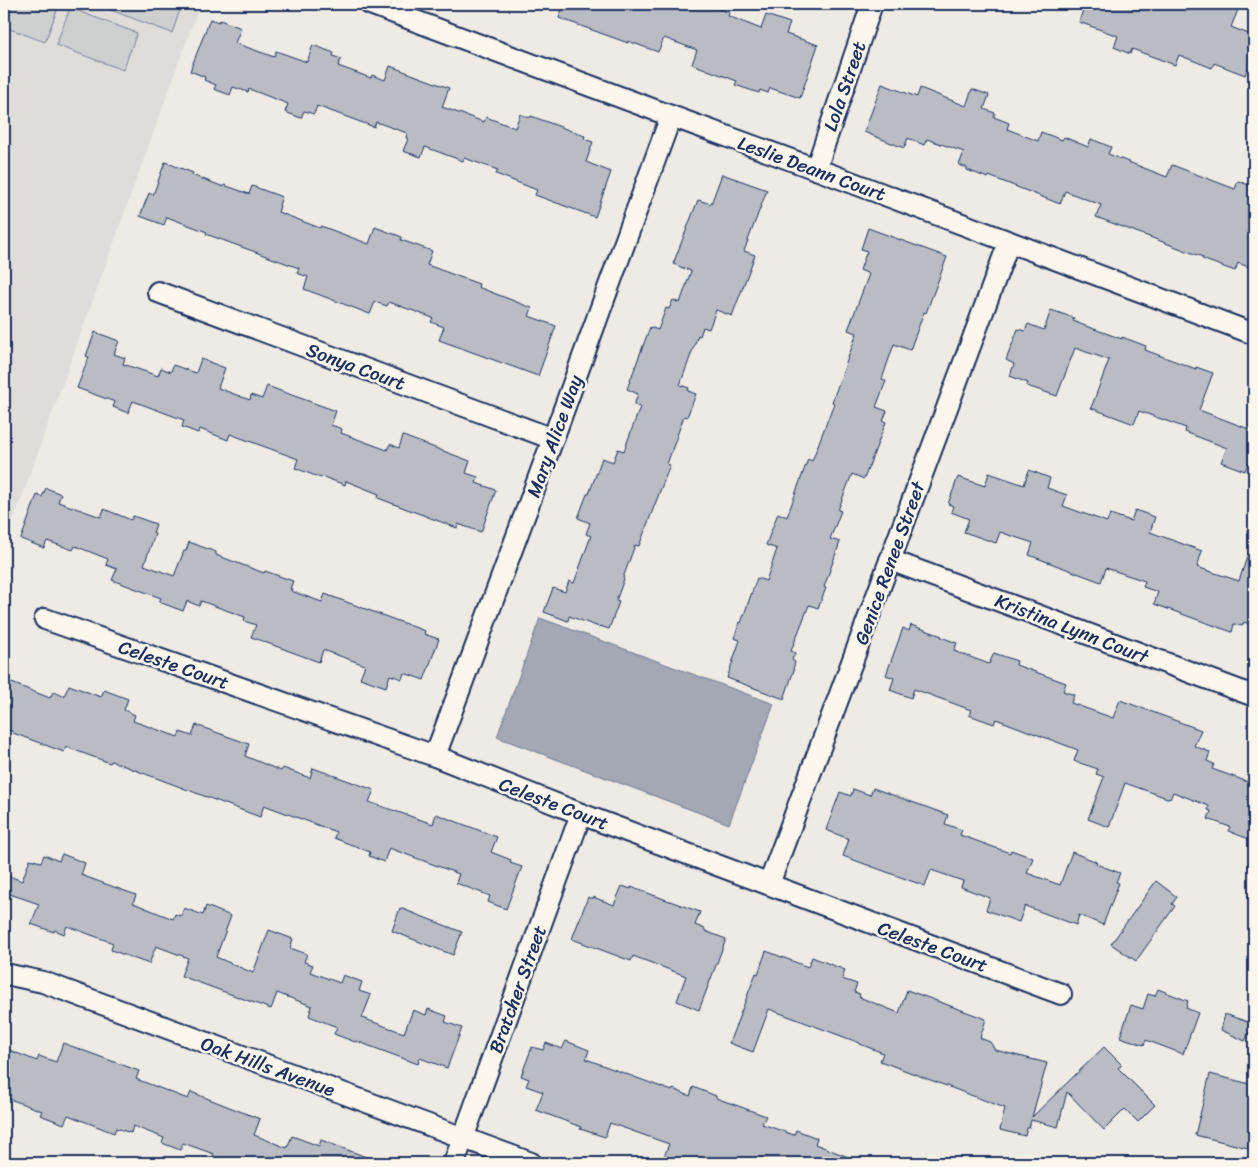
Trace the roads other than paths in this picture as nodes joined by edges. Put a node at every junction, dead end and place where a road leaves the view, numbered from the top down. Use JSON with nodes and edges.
{"nodes":[{"id":1,"x":370,"y":4,"type":"edge"},
{"id":2,"x":872,"y":4,"type":"edge"},
{"id":3,"x":671,"y":116,"type":"junction"},
{"id":4,"x":816,"y":169,"type":"junction"},
{"id":5,"x":1009,"y":242,"type":"junction"},
{"id":6,"x":158,"y":292,"type":"dead end"},
{"id":7,"x":1254,"y":334,"type":"edge"},
{"id":8,"x":553,"y":439,"type":"junction"},
{"id":9,"x":890,"y":560,"type":"junction"},
{"id":10,"x":45,"y":620,"type":"dead end"},
{"id":11,"x":1254,"y":696,"type":"edge"},
{"id":12,"x":435,"y":756,"type":"junction"},
{"id":13,"x":580,"y":814,"type":"junction"},
{"id":14,"x":769,"y":884,"type":"junction"},
{"id":15,"x":4,"y":974,"type":"edge"},
{"id":16,"x":1061,"y":994,"type":"dead end"},
{"id":17,"x":463,"y":1138,"type":"junction"},
{"id":18,"x":454,"y":1163,"type":"edge"},
{"id":19,"x":531,"y":1163,"type":"edge"}],
"edges":[{"from":1,"to":3,"type":"street","name":"Leslie Deann Court"},
{"from":2,"to":4,"type":"street","name":"Lola Street"},
{"from":3,"to":4,"type":"street","name":"Leslie Deann Court"},
{"from":3,"to":8,"type":"street","name":"Mary Alice Way"},
{"from":4,"to":5,"type":"street","name":"Leslie Deann Court"},
{"from":5,"to":7,"type":"street","name":"Leslie Deann Court"},
{"from":5,"to":9,"type":"street","name":"Genice Renee Street"},
{"from":6,"to":8,"type":"street","name":"Sonya Court"},
{"from":8,"to":12,"type":"street","name":"Mary Alice Way"},
{"from":9,"to":11,"type":"street","name":"Kristina Lynn Court"},
{"from":9,"to":14,"type":"street","name":"Genice Renee Street"},
{"from":10,"to":12,"type":"street","name":"Celeste Court"},
{"from":12,"to":13,"type":"street","name":"Celeste Court"},
{"from":13,"to":14,"type":"street","name":"Celeste Court"},
{"from":13,"to":17,"type":"street","name":"Bratcher Street"},
{"from":14,"to":16,"type":"street","name":"Celeste Court"},
{"from":15,"to":17,"type":"street","name":"Oak Hills Avenue"},
{"from":17,"to":18,"type":"street","name":"Bratcher Street"},
{"from":17,"to":19,"type":"street","name":"Oak Hills Avenue"}]}
